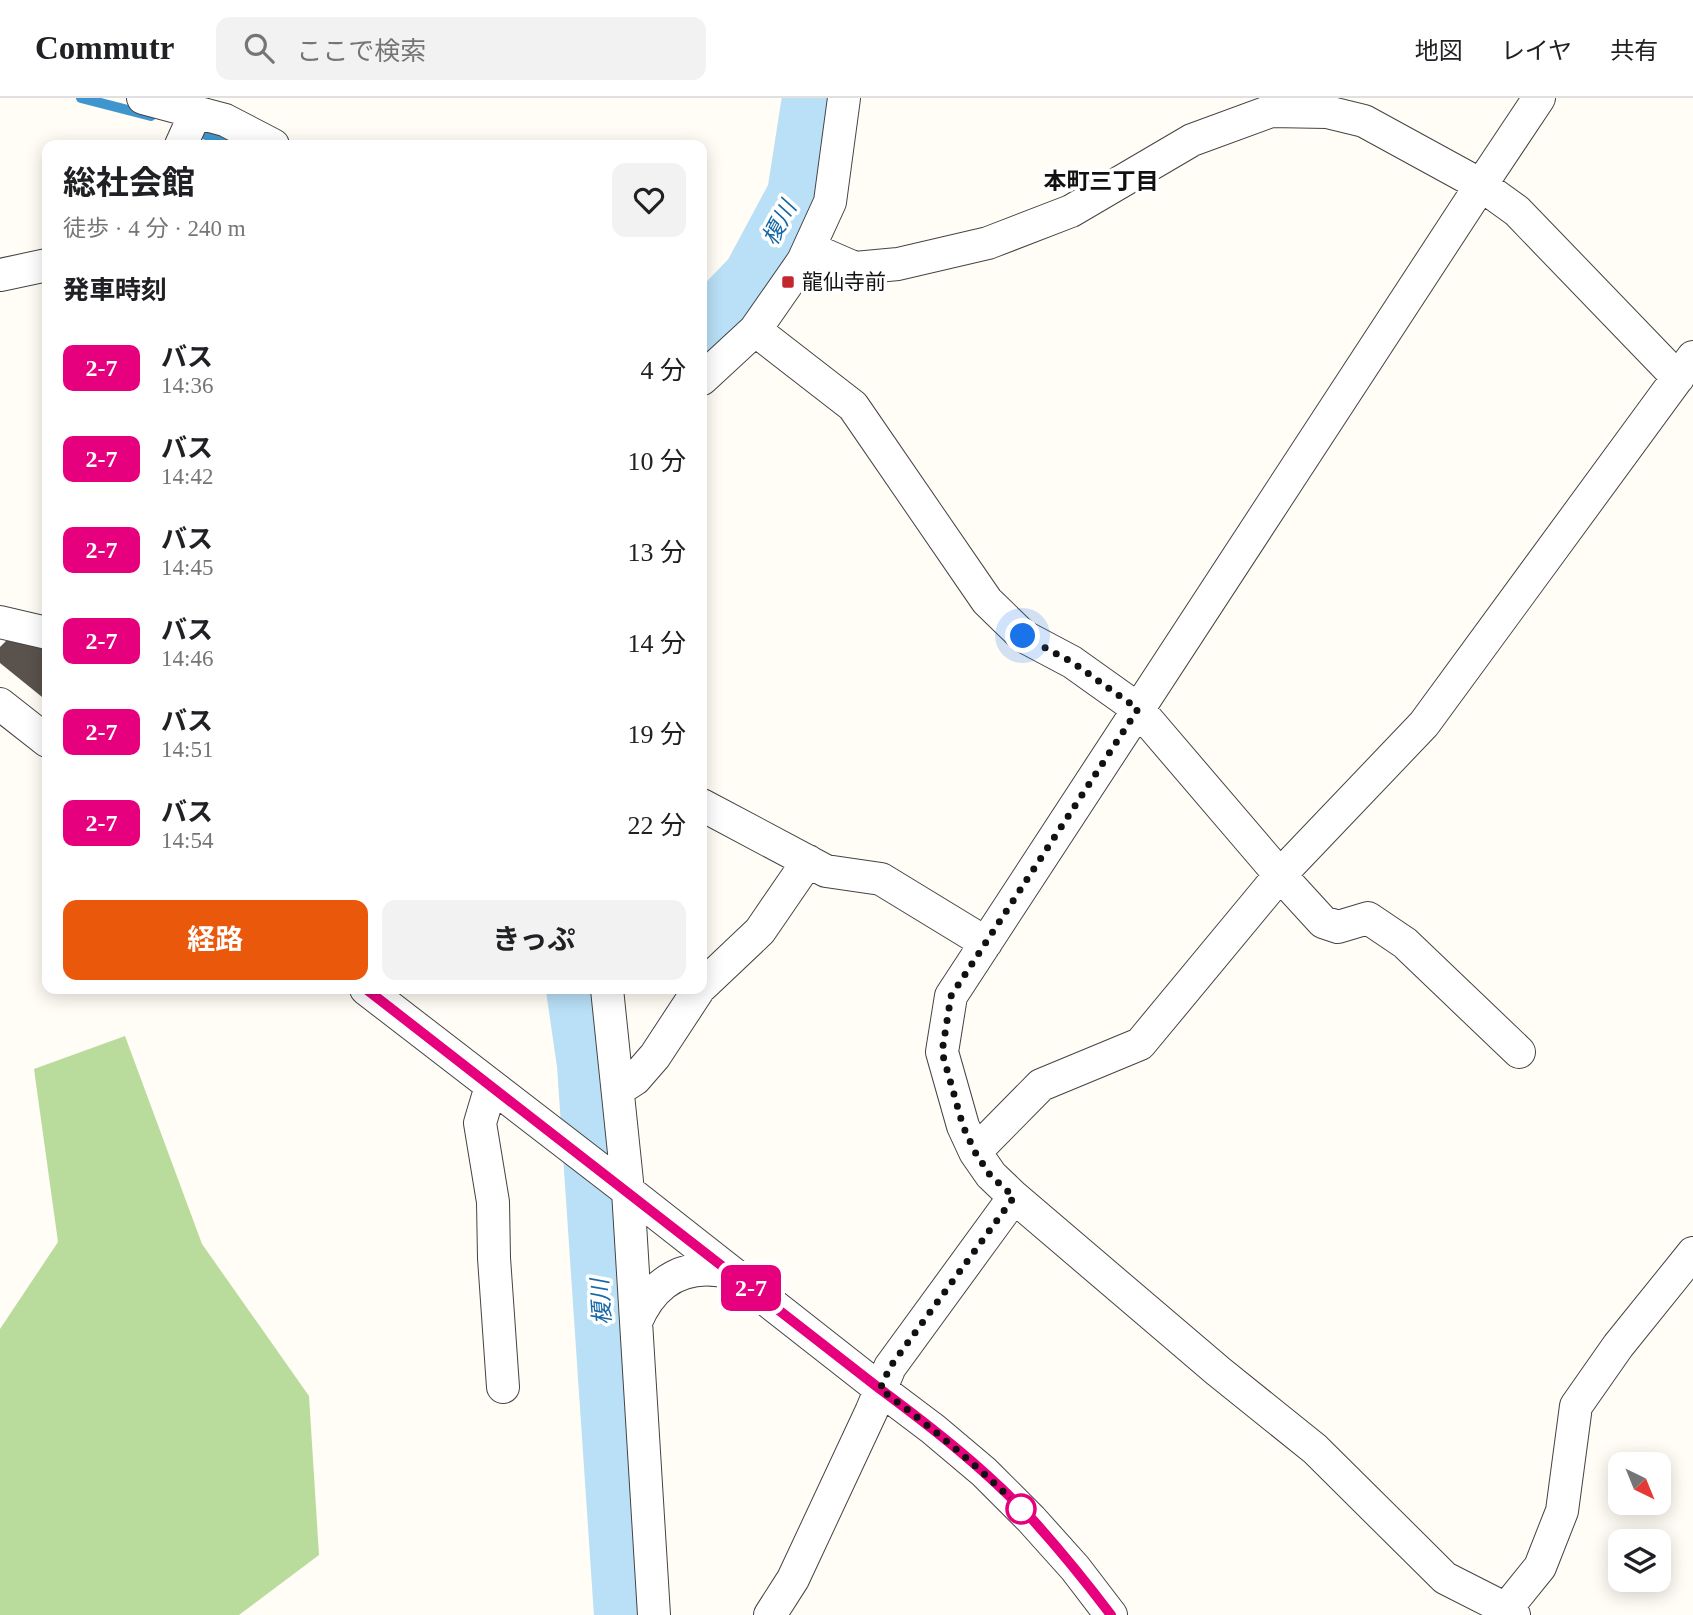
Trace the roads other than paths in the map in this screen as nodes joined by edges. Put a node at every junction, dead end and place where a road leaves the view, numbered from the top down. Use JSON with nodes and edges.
{"nodes":[{"id":1,"x":143,"y":98,"type":"edge"},
{"id":2,"x":844,"y":98,"type":"edge"},
{"id":3,"x":1539,"y":98,"type":"edge"},
{"id":4,"x":1332,"y":105,"type":"edge"},
{"id":5,"x":196,"y":112,"type":"junction"},
{"id":6,"x":183,"y":140,"type":"edge"},
{"id":7,"x":263,"y":140,"type":"edge"},
{"id":8,"x":1481,"y":185,"type":"junction"},
{"id":9,"x":809,"y":248,"type":"junction"},
{"id":10,"x":42,"y":266,"type":"edge"},
{"id":11,"x":0,"y":275,"type":"edge"},
{"id":12,"x":755,"y":330,"type":"junction"},
{"id":13,"x":1685,"y":368,"type":"edge"},
{"id":14,"x":707,"y":374,"type":"edge"},
{"id":15,"x":0,"y":622,"type":"edge"},
{"id":16,"x":42,"y":632,"type":"edge"},
{"id":17,"x":0,"y":704,"type":"edge"},
{"id":18,"x":1138,"y":709,"type":"junction"},
{"id":19,"x":42,"y":737,"type":"edge"},
{"id":20,"x":707,"y":808,"type":"edge"},
{"id":21,"x":808,"y":861,"type":"junction"},
{"id":22,"x":1280,"y":875,"type":"junction"},
{"id":23,"x":986,"y":943,"type":"junction"},
{"id":24,"x":707,"y":980,"type":"edge"},
{"id":25,"x":372,"y":994,"type":"edge"},
{"id":26,"x":608,"y":994,"type":"edge"},
{"id":27,"x":695,"y":994,"type":"edge"},
{"id":28,"x":1519,"y":1052,"type":"dead end"},
{"id":29,"x":491,"y":1086,"type":"junction"},
{"id":30,"x":618,"y":1090,"type":"junction"},
{"id":31,"x":975,"y":1152,"type":"junction"},
{"id":32,"x":620,"y":1185,"type":"junction"},
{"id":33,"x":1014,"y":1197,"type":"junction"},
{"id":34,"x":1693,"y":1253,"type":"edge"},
{"id":35,"x":732,"y":1273,"type":"junction"},
{"id":36,"x":636,"y":1321,"type":"junction"},
{"id":37,"x":503,"y":1387,"type":"dead end"},
{"id":38,"x":880,"y":1389,"type":"junction"},
{"id":39,"x":1510,"y":1612,"type":"edge"},
{"id":40,"x":654,"y":1615,"type":"edge"},
{"id":41,"x":770,"y":1615,"type":"edge"},
{"id":42,"x":1111,"y":1615,"type":"edge"}],
"edges":[{"from":1,"to":5,"type":"street"},
{"from":2,"to":9,"type":"street"},
{"from":3,"to":8,"type":"street"},
{"from":4,"to":8,"type":"street"},
{"from":4,"to":9,"type":"street"},
{"from":5,"to":6,"type":"street"},
{"from":5,"to":7,"type":"street"},
{"from":8,"to":13,"type":"street"},
{"from":8,"to":18,"type":"street"},
{"from":9,"to":12,"type":"street"},
{"from":10,"to":11,"type":"street"},
{"from":12,"to":14,"type":"street"},
{"from":12,"to":18,"type":"street"},
{"from":13,"to":22,"type":"street"},
{"from":15,"to":16,"type":"street"},
{"from":17,"to":19,"type":"street"},
{"from":18,"to":22,"type":"street"},
{"from":18,"to":23,"type":"street"},
{"from":20,"to":21,"type":"street"},
{"from":21,"to":23,"type":"street"},
{"from":21,"to":24,"type":"street"},
{"from":22,"to":28,"type":"street"},
{"from":22,"to":31,"type":"street"},
{"from":23,"to":31,"type":"street"},
{"from":25,"to":29,"type":"street"},
{"from":26,"to":30,"type":"street"},
{"from":27,"to":30,"type":"street"},
{"from":29,"to":32,"type":"street"},
{"from":29,"to":37,"type":"street"},
{"from":30,"to":32,"type":"street"},
{"from":31,"to":33,"type":"street"},
{"from":32,"to":35,"type":"street"},
{"from":32,"to":36,"type":"street"},
{"from":33,"to":38,"type":"street"},
{"from":33,"to":39,"type":"street"},
{"from":34,"to":39,"type":"street"},
{"from":35,"to":36,"type":"street"},
{"from":35,"to":38,"type":"street"},
{"from":36,"to":40,"type":"street"},
{"from":38,"to":41,"type":"street"},
{"from":38,"to":42,"type":"street"}]}
